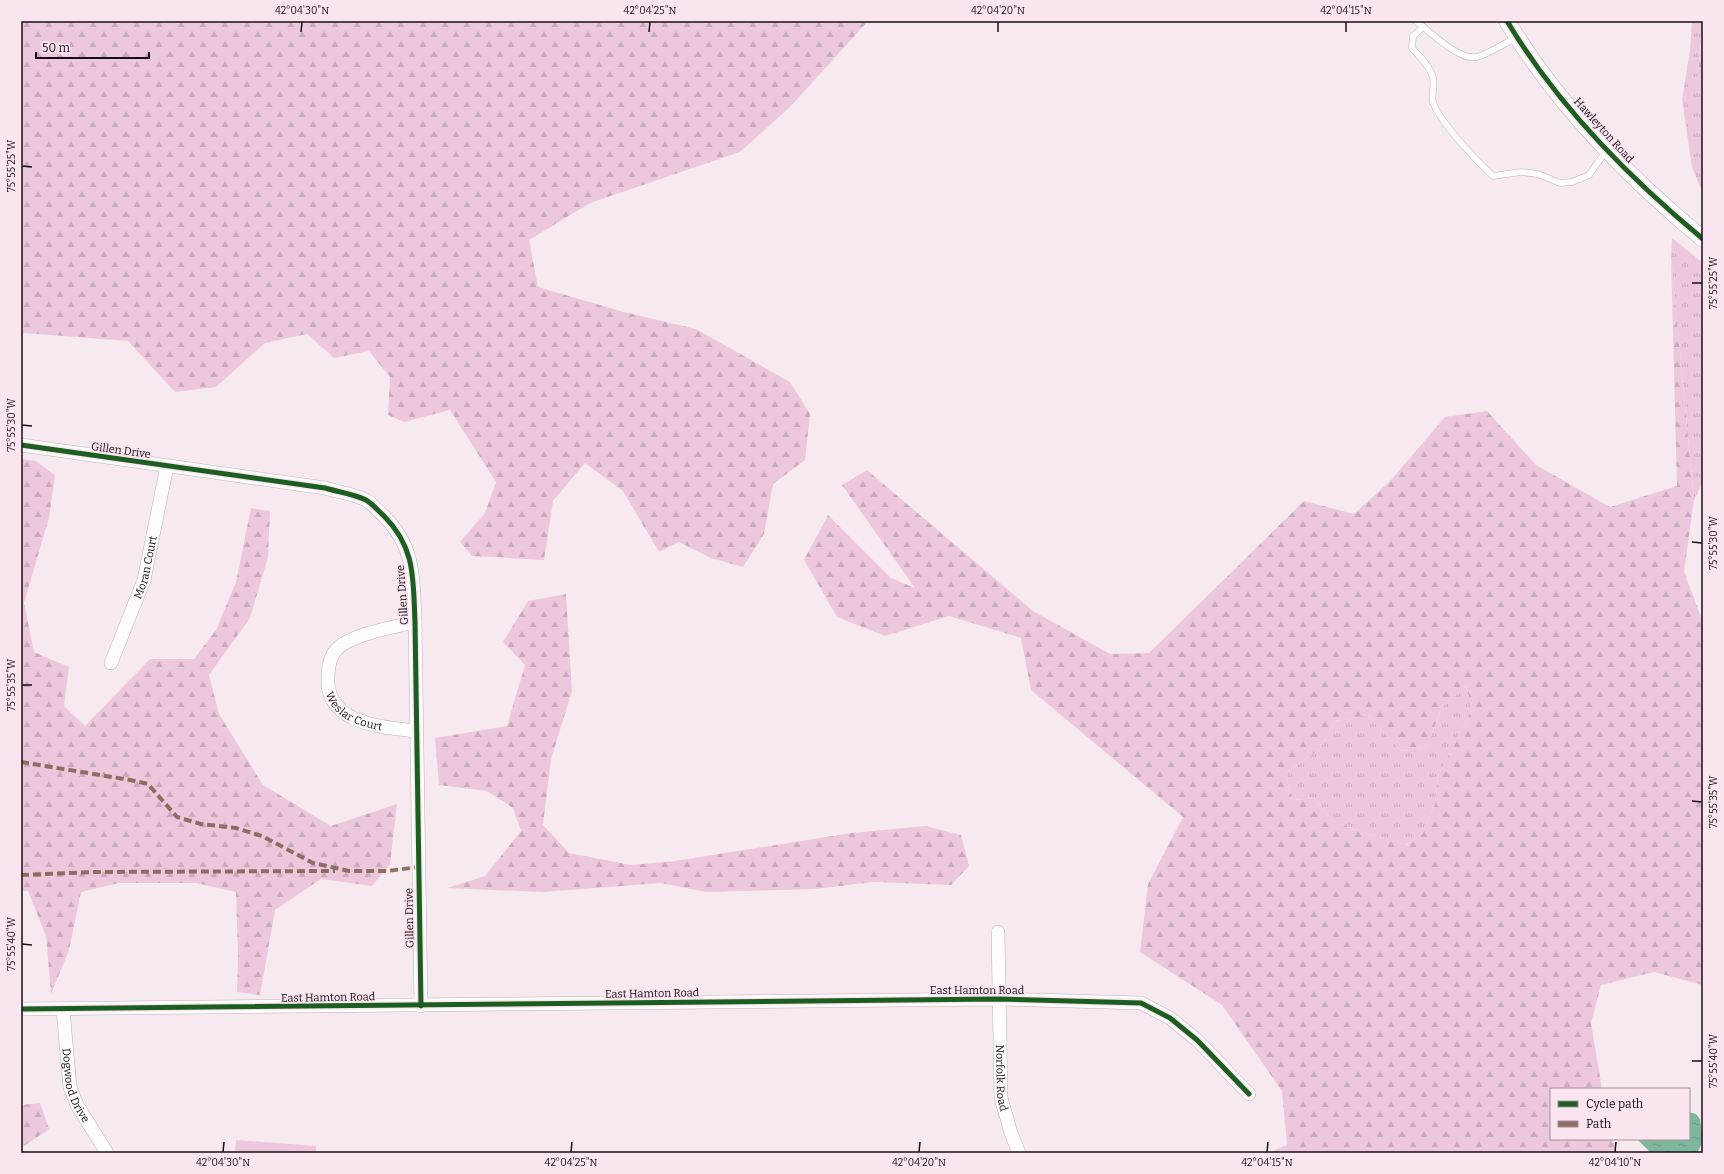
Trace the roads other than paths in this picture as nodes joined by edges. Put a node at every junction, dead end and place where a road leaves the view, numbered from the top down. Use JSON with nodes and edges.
{"nodes":[{"id":1,"x":1416,"y":21,"type":"edge"},
{"id":2,"x":1507,"y":21,"type":"edge"},
{"id":3,"x":1423,"y":27,"type":"junction"},
{"id":4,"x":1517,"y":37,"type":"junction"},
{"id":5,"x":1607,"y":150,"type":"junction"},
{"id":6,"x":1703,"y":239,"type":"edge"},
{"id":7,"x":21,"y":445,"type":"edge"},
{"id":8,"x":167,"y":466,"type":"junction"},
{"id":9,"x":415,"y":622,"type":"junction"},
{"id":10,"x":111,"y":663,"type":"dead end"},
{"id":11,"x":416,"y":731,"type":"junction"},
{"id":12,"x":998,"y":932,"type":"dead end"},
{"id":13,"x":998,"y":999,"type":"junction"},
{"id":14,"x":421,"y":1006,"type":"junction"},
{"id":15,"x":21,"y":1009,"type":"edge"},
{"id":16,"x":63,"y":1010,"type":"junction"},
{"id":17,"x":1249,"y":1094,"type":"dead end"},
{"id":18,"x":108,"y":1153,"type":"edge"},
{"id":19,"x":1019,"y":1153,"type":"edge"}],
"edges":[{"from":1,"to":3,"type":"lane"},
{"from":2,"to":4,"type":"street","name":"Hawleyton Road"},
{"from":3,"to":4,"type":"lane"},
{"from":3,"to":5,"type":"lane"},
{"from":4,"to":5,"type":"street","name":"Hawleyton Road"},
{"from":5,"to":6,"type":"street","name":"Hawleyton Road"},
{"from":7,"to":8,"type":"street","name":"Gillen Drive"},
{"from":8,"to":9,"type":"street","name":"Gillen Drive"},
{"from":8,"to":10,"type":"street","name":"Moran Court"},
{"from":9,"to":11,"type":"street","name":"Gillen Drive"},
{"from":9,"to":11,"type":"street","name":"Weslar Court"},
{"from":11,"to":14,"type":"street","name":"Gillen Drive"},
{"from":12,"to":13,"type":"street","name":"Norfolk Road"},
{"from":13,"to":14,"type":"street","name":"East Hamton Road"},
{"from":13,"to":17,"type":"street","name":"East Hamton Road"},
{"from":13,"to":19,"type":"street","name":"Norfolk Road"},
{"from":14,"to":16,"type":"street","name":"East Hamton Road"},
{"from":15,"to":16,"type":"street","name":"East Hamton Road"},
{"from":16,"to":18,"type":"street","name":"Dogwood Drive"}]}
